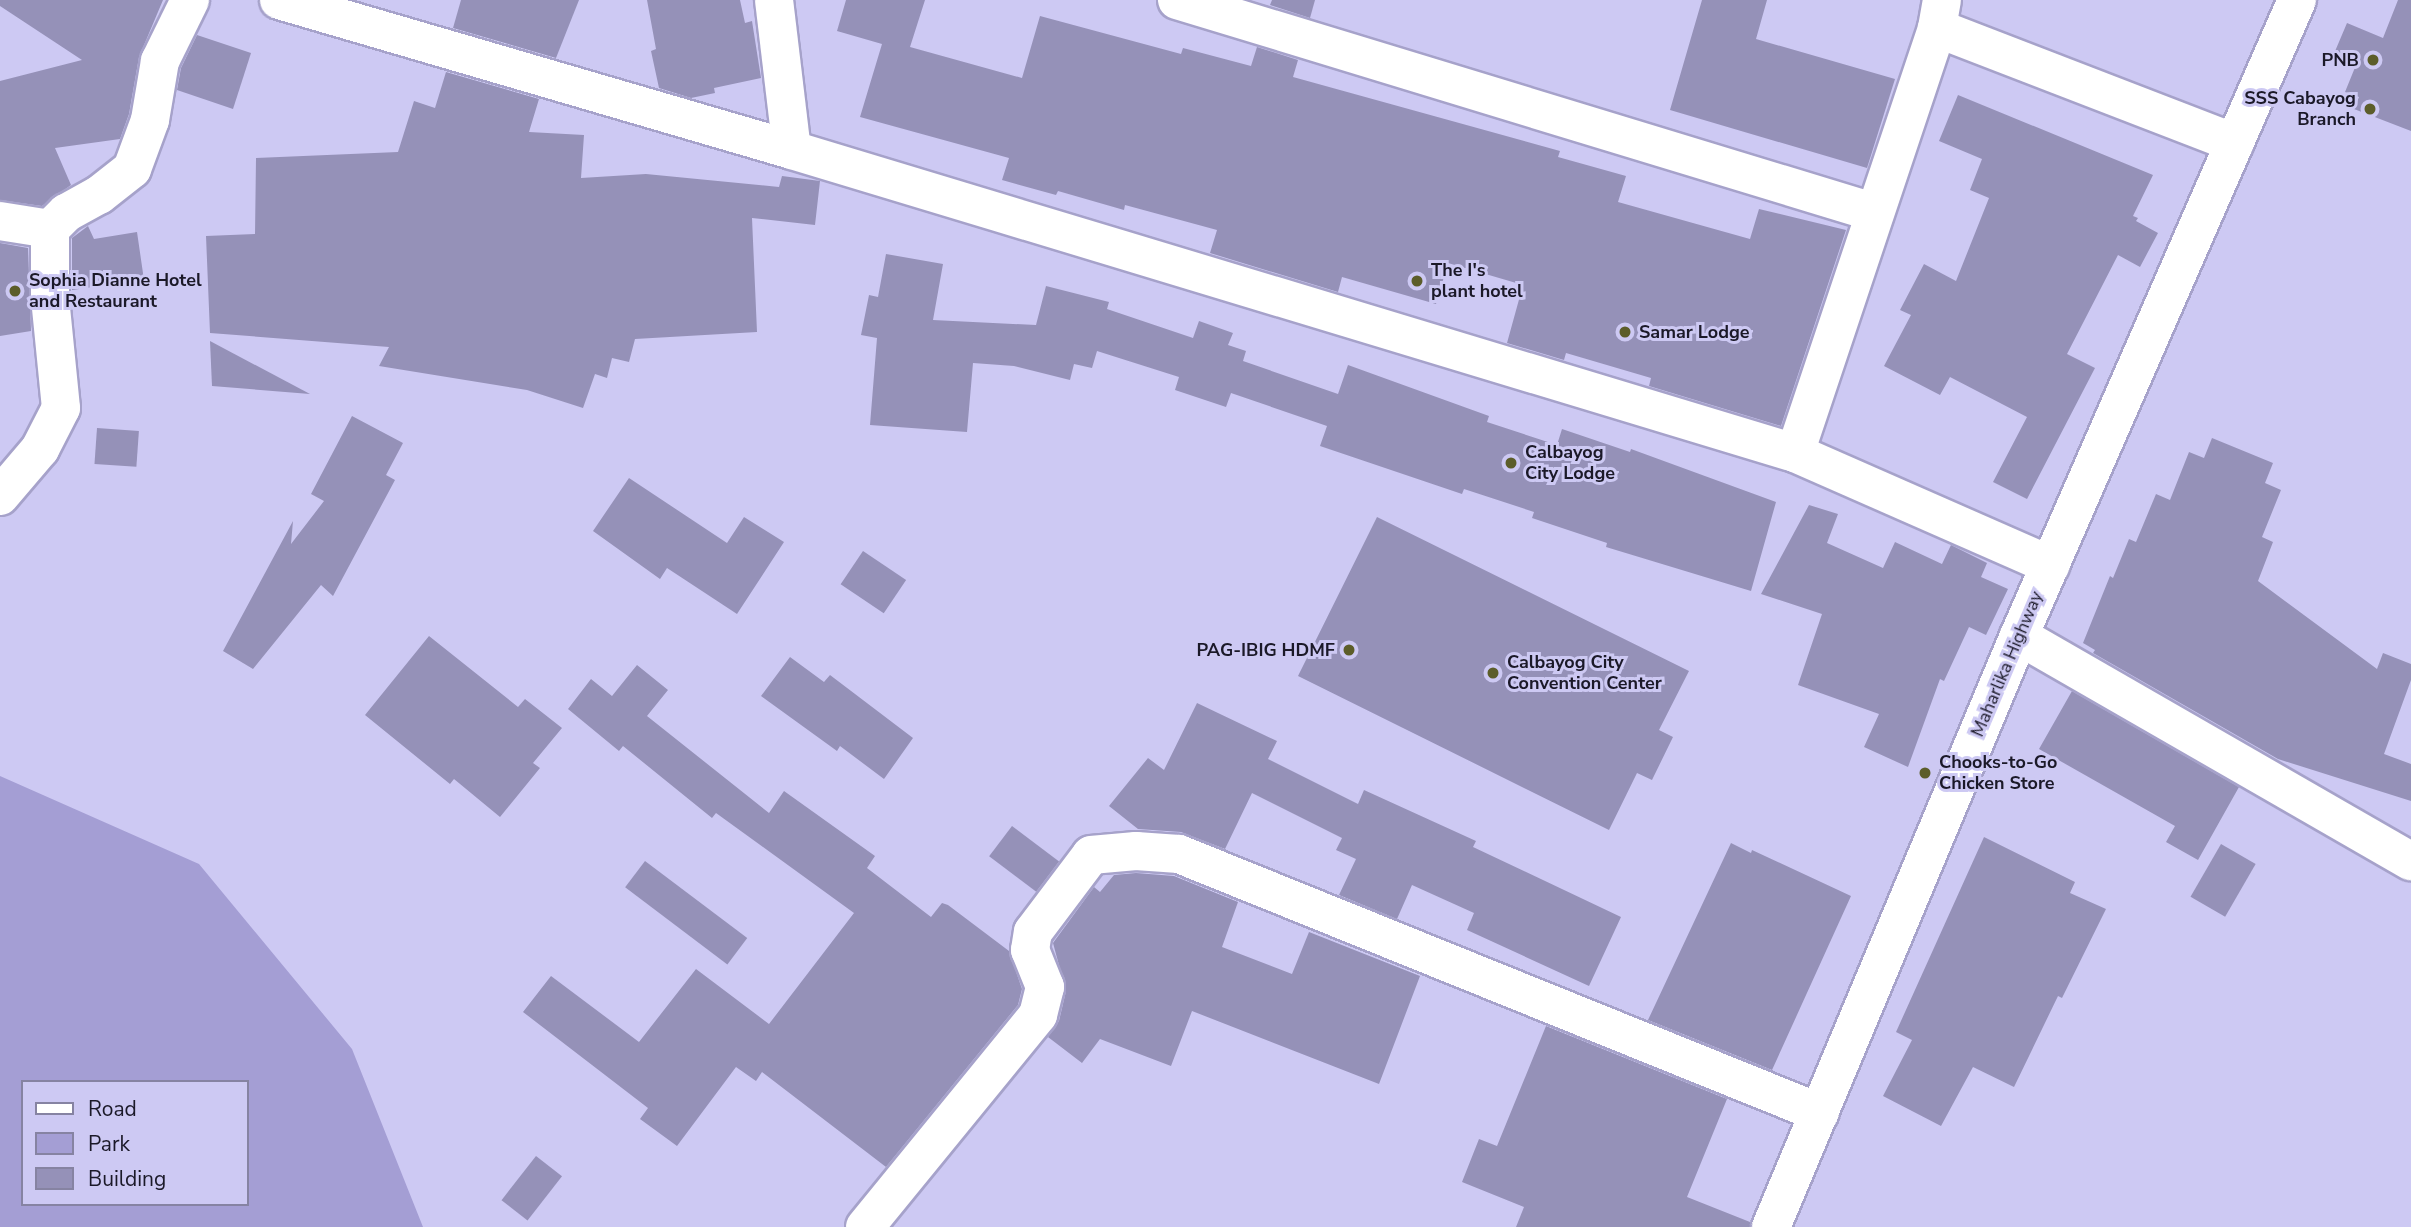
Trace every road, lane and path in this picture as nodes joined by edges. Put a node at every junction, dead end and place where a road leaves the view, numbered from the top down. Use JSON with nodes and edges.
{"nodes":[{"id":1,"x":190,"y":0,"type":"edge"},
{"id":2,"x":279,"y":0,"type":"edge"},
{"id":3,"x":774,"y":0,"type":"edge"},
{"id":4,"x":1177,"y":0,"type":"edge"},
{"id":5,"x":2297,"y":0,"type":"edge"},
{"id":6,"x":1939,"y":14,"type":"edge"},
{"id":7,"x":2235,"y":143,"type":"junction"},
{"id":8,"x":792,"y":150,"type":"junction"},
{"id":9,"x":1873,"y":212,"type":"junction"},
{"id":10,"x":0,"y":220,"type":"edge"},
{"id":11,"x":50,"y":229,"type":"junction"},
{"id":12,"x":1795,"y":453,"type":"junction"},
{"id":13,"x":0,"y":496,"type":"edge"},
{"id":14,"x":2050,"y":565,"type":"junction"},
{"id":15,"x":2019,"y":636,"type":"junction"},
{"id":16,"x":2411,"y":861,"type":"edge"},
{"id":17,"x":1820,"y":1113,"type":"junction"},
{"id":18,"x":865,"y":1227,"type":"edge"},
{"id":19,"x":1771,"y":1227,"type":"edge"}],
"edges":[{"from":1,"to":11,"type":"street"},
{"from":2,"to":8,"type":"street"},
{"from":3,"to":8,"type":"street"},
{"from":4,"to":9,"type":"street"},
{"from":5,"to":7,"type":"street","name":"Maharlika Highway"},
{"from":6,"to":7,"type":"street"},
{"from":6,"to":9,"type":"street"},
{"from":7,"to":14,"type":"street","name":"Maharlika Highway"},
{"from":8,"to":12,"type":"street"},
{"from":9,"to":12,"type":"street"},
{"from":10,"to":11,"type":"street"},
{"from":11,"to":13,"type":"street"},
{"from":12,"to":14,"type":"street"},
{"from":14,"to":15,"type":"street","name":"Maharlika Highway"},
{"from":15,"to":16,"type":"street"},
{"from":15,"to":17,"type":"street","name":"Maharlika Highway"},
{"from":17,"to":18,"type":"street"},
{"from":17,"to":19,"type":"street","name":"Maharlika Highway"}]}
